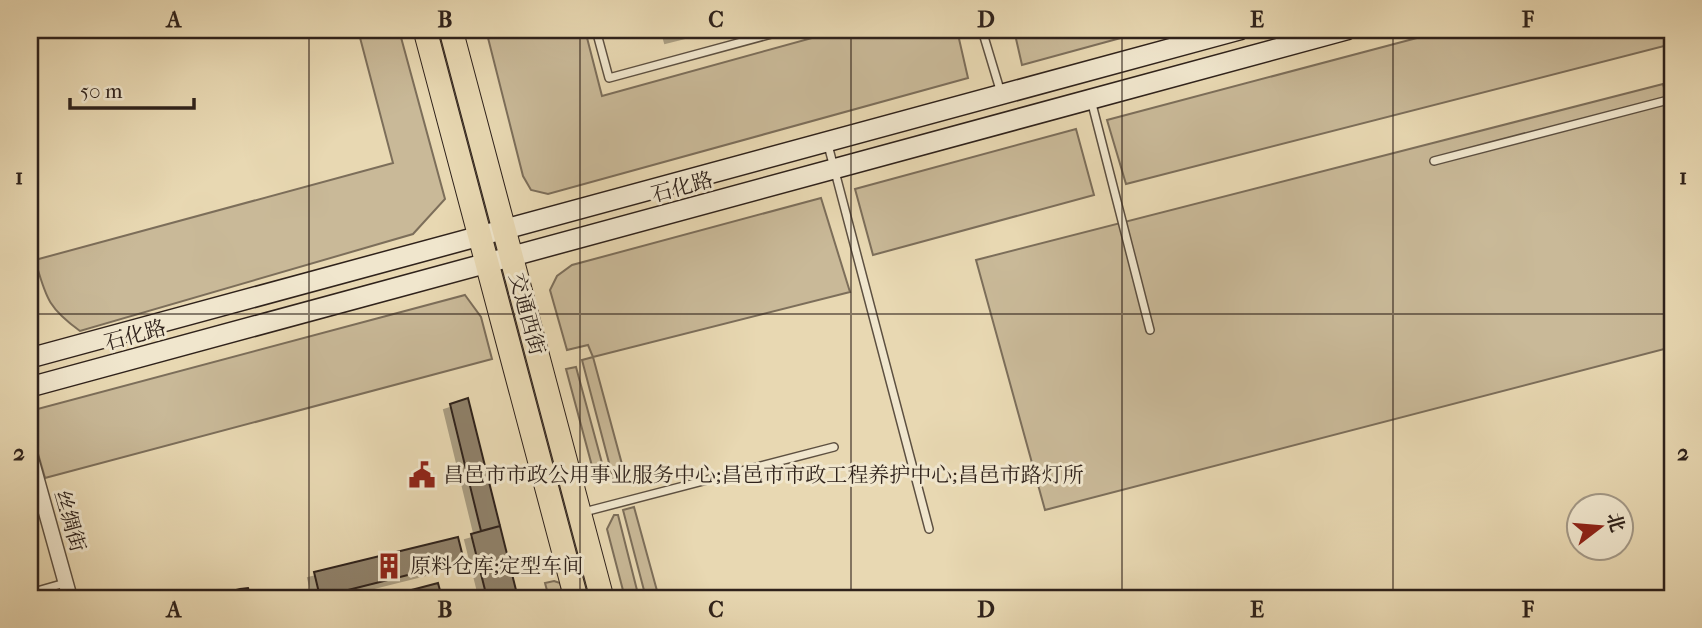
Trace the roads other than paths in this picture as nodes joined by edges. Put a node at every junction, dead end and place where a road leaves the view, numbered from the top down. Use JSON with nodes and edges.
{"nodes":[{"id":1,"x":425,"y":30,"type":"edge"},
{"id":2,"x":451,"y":30,"type":"edge"},
{"id":3,"x":596,"y":30,"type":"edge"},
{"id":4,"x":747,"y":30,"type":"edge"},
{"id":5,"x":786,"y":30,"type":"edge"},
{"id":6,"x":982,"y":30,"type":"edge"},
{"id":7,"x":1239,"y":30,"type":"edge"},
{"id":8,"x":1346,"y":30,"type":"edge"},
{"id":9,"x":749,"y":40,"type":"junction"},
{"id":10,"x":1001,"y":93,"type":"junction"},
{"id":11,"x":1091,"y":99,"type":"junction"},
{"id":12,"x":1672,"y":99,"type":"edge"},
{"id":13,"x":827,"y":141,"type":"junction"},
{"id":14,"x":1434,"y":161,"type":"dead end"},
{"id":15,"x":835,"y":169,"type":"junction"},
{"id":16,"x":503,"y":229,"type":"junction"},
{"id":17,"x":480,"y":235,"type":"junction"},
{"id":18,"x":512,"y":257,"type":"junction"},
{"id":19,"x":488,"y":263,"type":"junction"},
{"id":20,"x":1150,"y":330,"type":"dead end"},
{"id":21,"x":30,"y":358,"type":"edge"},
{"id":22,"x":30,"y":387,"type":"edge"},
{"id":23,"x":834,"y":447,"type":"dead end"},
{"id":24,"x":30,"y":454,"type":"edge"},
{"id":25,"x":580,"y":513,"type":"junction"},
{"id":26,"x":929,"y":529,"type":"dead end"},
{"id":27,"x":65,"y":583,"type":"junction"},
{"id":28,"x":30,"y":593,"type":"edge"},
{"id":29,"x":70,"y":598,"type":"edge"},
{"id":30,"x":576,"y":598,"type":"edge"},
{"id":31,"x":603,"y":598,"type":"edge"}],
"edges":[{"from":1,"to":17,"type":"main road","name":"交通西街"},
{"from":2,"to":16,"type":"main road","name":"交通西街"},
{"from":3,"to":9,"type":"lane"},
{"from":4,"to":9,"type":"lane"},
{"from":5,"to":9,"type":"lane"},
{"from":6,"to":10,"type":"lane"},
{"from":7,"to":10,"type":"main road","name":"石化路"},
{"from":8,"to":11,"type":"main road","name":"石化路"},
{"from":10,"to":13,"type":"main road","name":"石化路"},
{"from":11,"to":15,"type":"main road","name":"石化路"},
{"from":11,"to":20,"type":"lane"},
{"from":12,"to":14,"type":"lane"},
{"from":13,"to":15,"type":"lane"},
{"from":13,"to":16,"type":"main road","name":"石化路"},
{"from":15,"to":18,"type":"main road","name":"石化路"},
{"from":15,"to":26,"type":"lane"},
{"from":16,"to":17,"type":"main road","name":"石化路"},
{"from":16,"to":18,"type":"main road","name":"交通西街"},
{"from":17,"to":19,"type":"main road","name":"交通西街"},
{"from":17,"to":21,"type":"main road","name":"石化路"},
{"from":18,"to":19,"type":"main road","name":"石化路"},
{"from":18,"to":25,"type":"main road","name":"交通西街"},
{"from":19,"to":22,"type":"main road","name":"石化路"},
{"from":19,"to":30,"type":"main road","name":"交通西街"},
{"from":23,"to":25,"type":"lane"},
{"from":24,"to":27,"type":"street","name":"丝绸街"},
{"from":25,"to":31,"type":"main road","name":"交通西街"},
{"from":27,"to":28,"type":"lane"},
{"from":27,"to":29,"type":"street","name":"丝绸街"}]}
